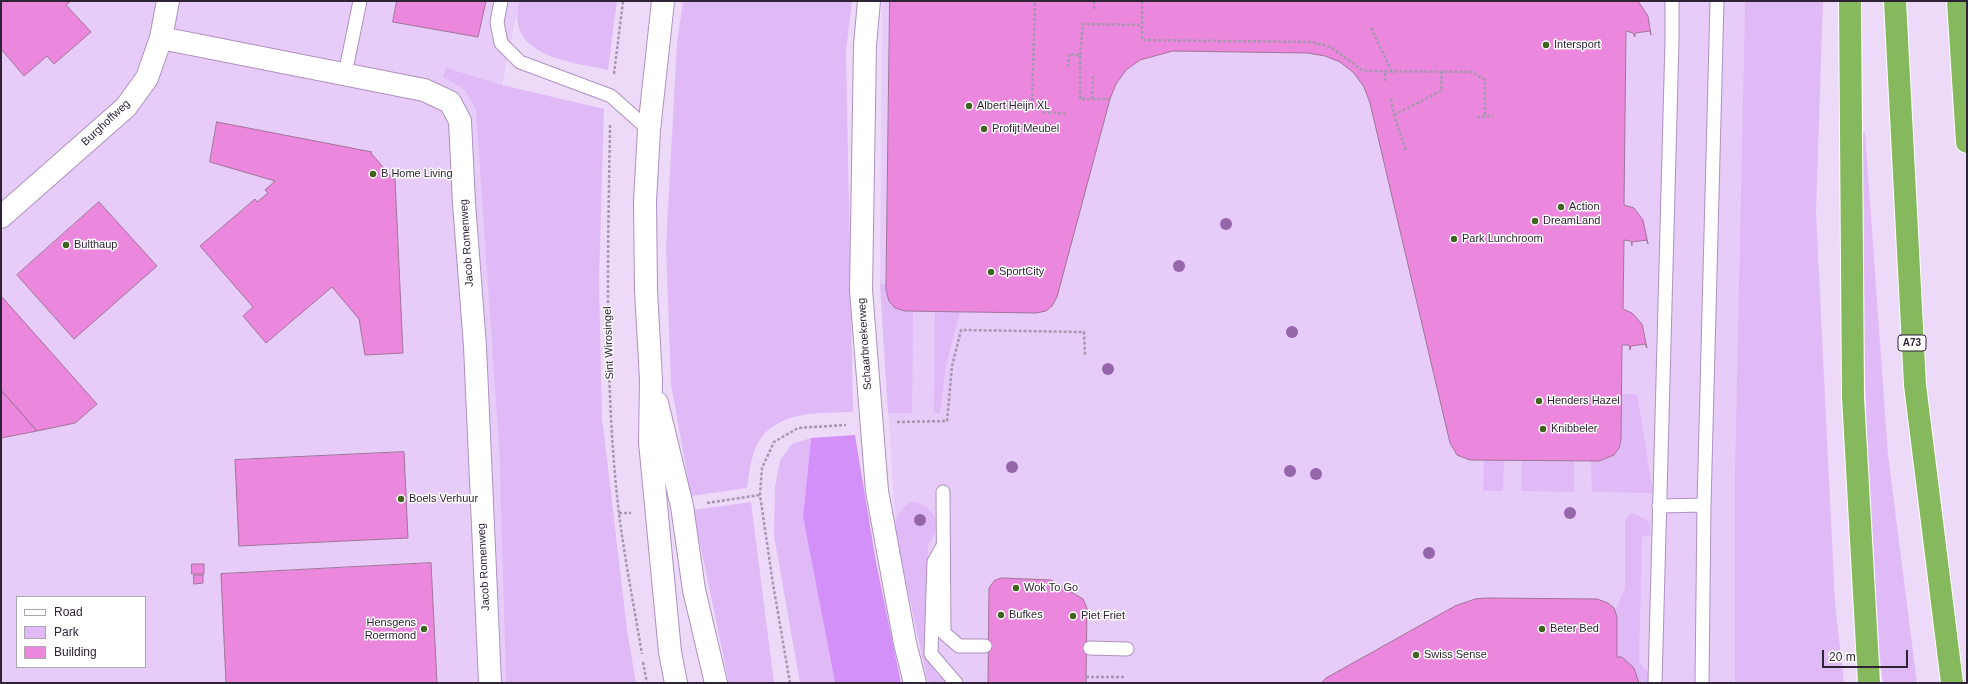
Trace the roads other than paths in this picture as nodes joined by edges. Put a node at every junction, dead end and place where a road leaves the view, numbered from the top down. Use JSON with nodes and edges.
{"nodes":[{"id":1,"x":168,"y":1,"type":"edge"},
{"id":2,"x":360,"y":1,"type":"edge"},
{"id":3,"x":500,"y":1,"type":"edge"},
{"id":4,"x":663,"y":1,"type":"edge"},
{"id":5,"x":869,"y":1,"type":"edge"},
{"id":6,"x":1672,"y":1,"type":"edge"},
{"id":7,"x":1717,"y":1,"type":"edge"},
{"id":8,"x":1850,"y":1,"type":"edge"},
{"id":9,"x":1895,"y":1,"type":"edge"},
{"id":10,"x":1958,"y":1,"type":"edge"},
{"id":11,"x":161,"y":38,"type":"junction"},
{"id":12,"x":345,"y":74,"type":"junction"},
{"id":13,"x":649,"y":130,"type":"junction"},
{"id":14,"x":1967,"y":142,"type":"edge"},
{"id":15,"x":1,"y":217,"type":"edge"},
{"id":16,"x":651,"y":380,"type":"junction"},
{"id":17,"x":943,"y":492,"type":"dead end"},
{"id":18,"x":1704,"y":505,"type":"junction"},
{"id":19,"x":1659,"y":506,"type":"junction"},
{"id":20,"x":943,"y":546,"type":"junction"},
{"id":21,"x":985,"y":646,"type":"dead end"},
{"id":22,"x":1090,"y":648,"type":"dead end"},
{"id":23,"x":1127,"y":649,"type":"dead end"},
{"id":24,"x":490,"y":683,"type":"edge"},
{"id":25,"x":676,"y":683,"type":"edge"},
{"id":26,"x":716,"y":683,"type":"edge"},
{"id":27,"x":915,"y":683,"type":"edge"},
{"id":28,"x":956,"y":683,"type":"edge"},
{"id":29,"x":1656,"y":683,"type":"edge"},
{"id":30,"x":1702,"y":683,"type":"edge"},
{"id":31,"x":1869,"y":683,"type":"edge"},
{"id":32,"x":1952,"y":683,"type":"edge"}],
"edges":[{"from":1,"to":11,"type":"street","name":"Burghoffweg"},
{"from":2,"to":12,"type":"lane"},
{"from":3,"to":13,"type":"lane"},
{"from":4,"to":13,"type":"street"},
{"from":5,"to":27,"type":"street","name":"Schaarbroekerweg"},
{"from":6,"to":19,"type":"lane"},
{"from":7,"to":18,"type":"lane"},
{"from":8,"to":31,"type":"highway"},
{"from":9,"to":32,"type":"highway","number":"A73"},
{"from":10,"to":14,"type":"highway"},
{"from":11,"to":12,"type":"street","name":"Jacob Romenweg"},
{"from":11,"to":15,"type":"street","name":"Burghoffweg"},
{"from":12,"to":24,"type":"street","name":"Jacob Romenweg"},
{"from":13,"to":16,"type":"street"},
{"from":16,"to":25,"type":"street"},
{"from":16,"to":26,"type":"street"},
{"from":17,"to":20,"type":"lane"},
{"from":18,"to":19,"type":"lane"},
{"from":18,"to":30,"type":"lane"},
{"from":19,"to":29,"type":"lane"},
{"from":20,"to":21,"type":"lane"},
{"from":20,"to":28,"type":"lane"},
{"from":22,"to":23,"type":"lane"}]}
